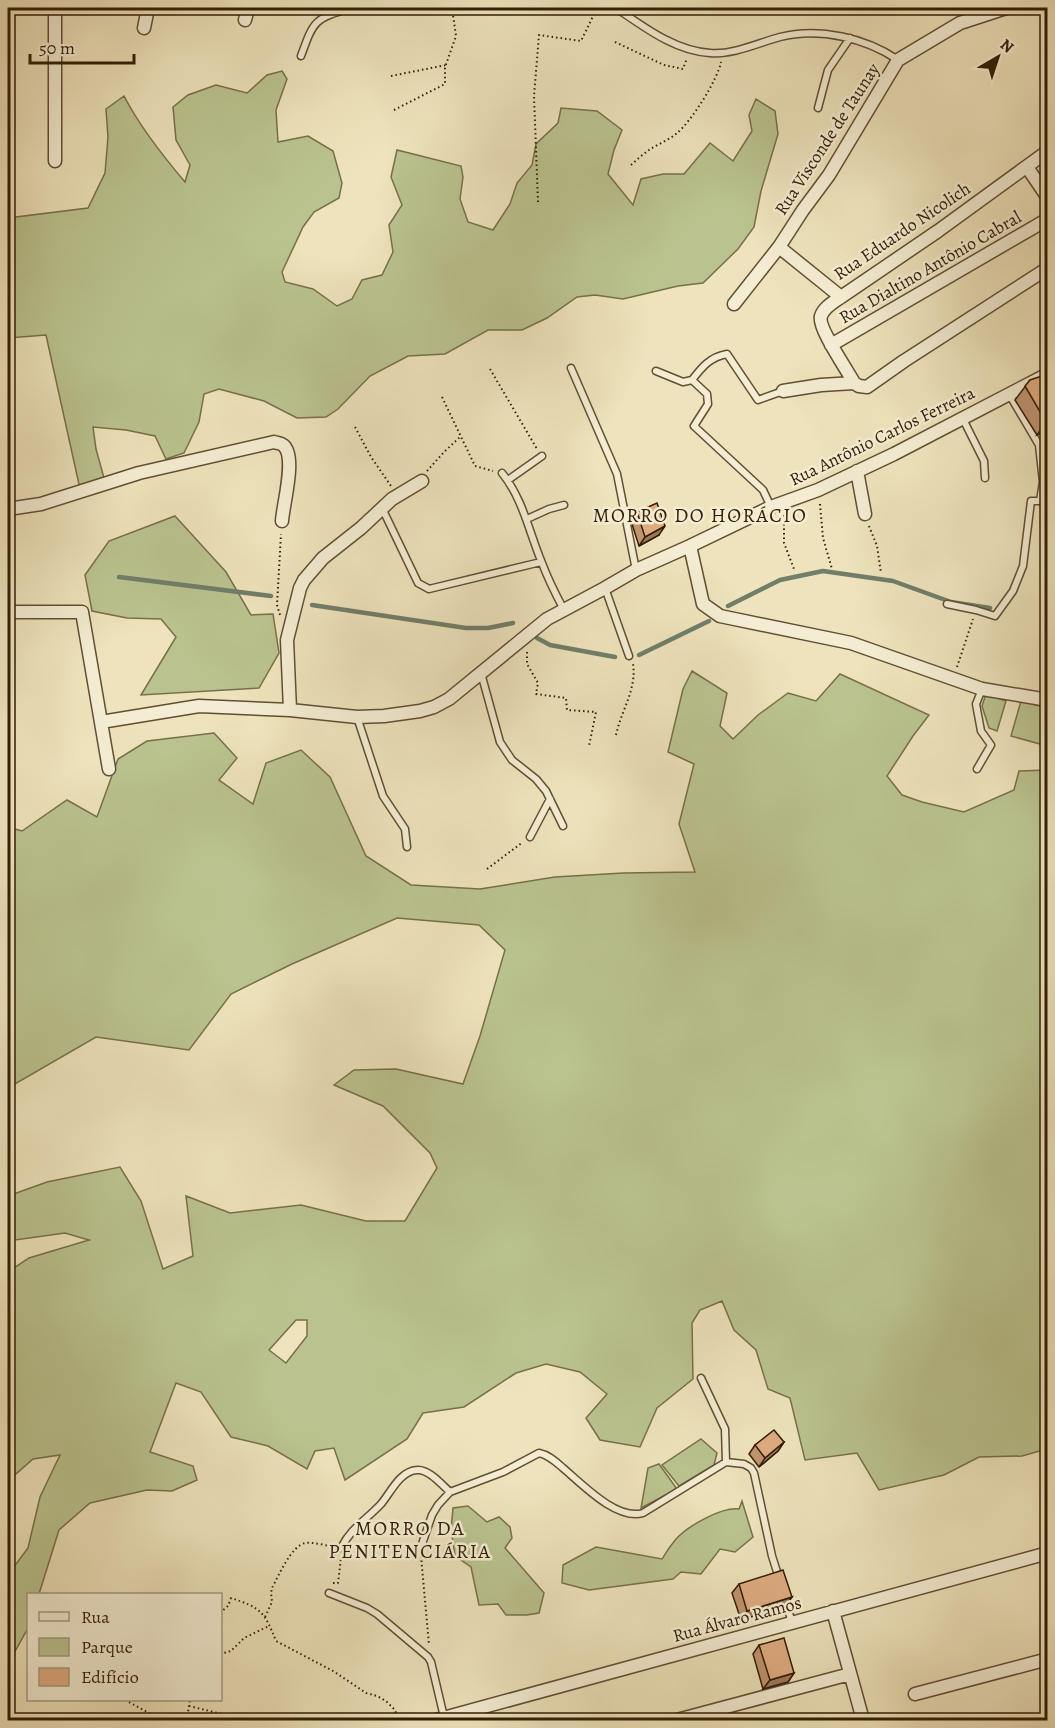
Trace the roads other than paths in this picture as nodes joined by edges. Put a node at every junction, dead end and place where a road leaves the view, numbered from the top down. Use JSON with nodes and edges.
{"nodes":[{"id":1,"x":56,"y":8,"type":"edge"},
{"id":2,"x":148,"y":8,"type":"edge"},
{"id":3,"x":351,"y":8,"type":"edge"},
{"id":4,"x":616,"y":8,"type":"edge"},
{"id":5,"x":1006,"y":8,"type":"edge"},
{"id":6,"x":144,"y":28,"type":"dead end"},
{"id":7,"x":850,"y":38,"type":"junction"},
{"id":8,"x":301,"y":56,"type":"dead end"},
{"id":9,"x":898,"y":60,"type":"junction"},
{"id":10,"x":818,"y":108,"type":"dead end"},
{"id":11,"x":1047,"y":151,"type":"edge"},
{"id":12,"x":55,"y":161,"type":"dead end"},
{"id":13,"x":1027,"y":167,"type":"junction"},
{"id":14,"x":1047,"y":198,"type":"edge"},
{"id":15,"x":1047,"y":219,"type":"edge"},
{"id":16,"x":779,"y":247,"type":"junction"},
{"id":17,"x":1047,"y":268,"type":"edge"},
{"id":18,"x":841,"y":297,"type":"junction"},
{"id":19,"x":734,"y":304,"type":"dead end"},
{"id":20,"x":831,"y":345,"type":"junction"},
{"id":21,"x":572,"y":368,"type":"dead end"},
{"id":22,"x":656,"y":370,"type":"dead end"},
{"id":23,"x":1047,"y":374,"type":"edge"},
{"id":24,"x":692,"y":380,"type":"junction"},
{"id":25,"x":854,"y":383,"type":"junction"},
{"id":26,"x":783,"y":391,"type":"joint"},
{"id":27,"x":1009,"y":394,"type":"junction"},
{"id":28,"x":962,"y":417,"type":"junction"},
{"id":29,"x":542,"y":456,"type":"road end"},
{"id":30,"x":857,"y":471,"type":"junction"},
{"id":31,"x":502,"y":473,"type":"road end"},
{"id":32,"x":986,"y":478,"type":"dead end"},
{"id":33,"x":508,"y":480,"type":"junction"},
{"id":34,"x":422,"y":481,"type":"road end"},
{"id":35,"x":564,"y":505,"type":"dead end"},
{"id":36,"x":771,"y":507,"type":"junction"},
{"id":37,"x":382,"y":508,"type":"junction"},
{"id":38,"x":8,"y":509,"type":"edge"},
{"id":39,"x":866,"y":514,"type":"road end"},
{"id":40,"x":527,"y":519,"type":"junction"},
{"id":41,"x":282,"y":521,"type":"road end"},
{"id":42,"x":690,"y":546,"type":"junction"},
{"id":43,"x":542,"y":562,"type":"junction"},
{"id":44,"x":636,"y":570,"type":"junction"},
{"id":45,"x":605,"y":588,"type":"junction"},
{"id":46,"x":947,"y":604,"type":"dead end"},
{"id":47,"x":564,"y":610,"type":"junction"},
{"id":48,"x":8,"y":612,"type":"edge"},
{"id":49,"x":629,"y":656,"type":"road end"},
{"id":50,"x":481,"y":673,"type":"junction"},
{"id":51,"x":982,"y":689,"type":"junction"},
{"id":52,"x":1047,"y":700,"type":"edge"},
{"id":53,"x":290,"y":710,"type":"junction"},
{"id":54,"x":357,"y":717,"type":"junction"},
{"id":55,"x":101,"y":722,"type":"junction"},
{"id":56,"x":109,"y":769,"type":"dead end"},
{"id":57,"x":977,"y":769,"type":"dead end"},
{"id":58,"x":550,"y":799,"type":"junction"},
{"id":59,"x":563,"y":826,"type":"dead end"},
{"id":60,"x":530,"y":837,"type":"road end"},
{"id":61,"x":407,"y":847,"type":"dead end"},
{"id":62,"x":701,"y":1378,"type":"dead end"},
{"id":63,"x":726,"y":1462,"type":"junction"},
{"id":64,"x":450,"y":1492,"type":"junction"},
{"id":65,"x":421,"y":1547,"type":"road end"},
{"id":66,"x":340,"y":1548,"type":"road end"},
{"id":67,"x":1047,"y":1553,"type":"edge"},
{"id":68,"x":329,"y":1593,"type":"road end"},
{"id":69,"x":833,"y":1611,"type":"junction"},
{"id":70,"x":792,"y":1623,"type":"junction"},
{"id":71,"x":1047,"y":1659,"type":"edge"},
{"id":72,"x":850,"y":1674,"type":"junction"},
{"id":73,"x":915,"y":1694,"type":"dead end"},
{"id":74,"x":440,"y":1719,"type":"edge"},
{"id":75,"x":677,"y":1720,"type":"edge"},
{"id":76,"x":863,"y":1720,"type":"edge"}],
"edges":[{"from":1,"to":12,"type":"street"},
{"from":2,"to":6,"type":"street"},
{"from":3,"to":8,"type":"lane"},
{"from":4,"to":7,"type":"lane"},
{"from":5,"to":9,"type":"street","name":"Rua Visconde de Taunay"},
{"from":7,"to":9,"type":"lane"},
{"from":7,"to":10,"type":"lane"},
{"from":9,"to":16,"type":"street","name":"Rua Visconde de Taunay"},
{"from":11,"to":13,"type":"street","name":"Rua Eduardo Nicolich"},
{"from":13,"to":14,"type":"street"},
{"from":13,"to":18,"type":"street","name":"Rua Eduardo Nicolich"},
{"from":15,"to":20,"type":"street","name":"Rua Dialtino Antônio Cabral"},
{"from":16,"to":18,"type":"street","name":"Rua Eduardo Nicolich"},
{"from":16,"to":19,"type":"street","name":"Rua Visconde de Taunay"},
{"from":17,"to":25,"type":"street"},
{"from":18,"to":20,"type":"street"},
{"from":20,"to":25,"type":"street"},
{"from":21,"to":44,"type":"lane"},
{"from":22,"to":24,"type":"lane"},
{"from":23,"to":27,"type":"street","name":"Rua Antônio Carlos Ferreira"},
{"from":24,"to":26,"type":"lane"},
{"from":24,"to":36,"type":"lane"},
{"from":25,"to":26,"type":"street"},
{"from":27,"to":28,"type":"street","name":"Rua Antônio Carlos Ferreira"},
{"from":27,"to":46,"type":"lane"},
{"from":28,"to":30,"type":"street","name":"Rua Antônio Carlos Ferreira"},
{"from":28,"to":32,"type":"lane"},
{"from":29,"to":33,"type":"lane"},
{"from":30,"to":36,"type":"street","name":"Rua Antônio Carlos Ferreira"},
{"from":30,"to":39,"type":"street"},
{"from":31,"to":33,"type":"lane"},
{"from":33,"to":40,"type":"lane"},
{"from":34,"to":37,"type":"street"},
{"from":35,"to":40,"type":"lane"},
{"from":36,"to":42,"type":"street","name":"Rua Antônio Carlos Ferreira"},
{"from":37,"to":43,"type":"lane"},
{"from":37,"to":53,"type":"street"},
{"from":38,"to":41,"type":"street"},
{"from":40,"to":43,"type":"lane"},
{"from":42,"to":44,"type":"street","name":"Rua Antônio Carlos Ferreira"},
{"from":42,"to":51,"type":"street"},
{"from":43,"to":47,"type":"lane"},
{"from":44,"to":45,"type":"street","name":"Rua Antônio Carlos Ferreira"},
{"from":45,"to":47,"type":"street","name":"Rua Antônio Carlos Ferreira"},
{"from":45,"to":49,"type":"lane"},
{"from":47,"to":50,"type":"street","name":"Rua Antônio Carlos Ferreira"},
{"from":48,"to":55,"type":"street"},
{"from":50,"to":54,"type":"street","name":"Rua Antônio Carlos Ferreira"},
{"from":50,"to":58,"type":"lane"},
{"from":51,"to":52,"type":"street"},
{"from":51,"to":57,"type":"lane"},
{"from":53,"to":54,"type":"street","name":"Rua Antônio Carlos Ferreira"},
{"from":53,"to":55,"type":"street","name":"Rua Antônio Carlos Ferreira"},
{"from":54,"to":61,"type":"lane"},
{"from":55,"to":56,"type":"street"},
{"from":58,"to":59,"type":"lane"},
{"from":58,"to":60,"type":"lane"},
{"from":62,"to":63,"type":"lane"},
{"from":63,"to":64,"type":"lane"},
{"from":63,"to":70,"type":"lane"},
{"from":64,"to":65,"type":"lane"},
{"from":64,"to":66,"type":"lane"},
{"from":67,"to":69,"type":"street","name":"Rua Álvaro Ramos"},
{"from":68,"to":74,"type":"lane"},
{"from":69,"to":70,"type":"street","name":"Rua Álvaro Ramos"},
{"from":69,"to":72,"type":"street"},
{"from":70,"to":74,"type":"street","name":"Rua Álvaro Ramos"},
{"from":71,"to":73,"type":"street"},
{"from":72,"to":75,"type":"street"},
{"from":72,"to":76,"type":"street"}]}
